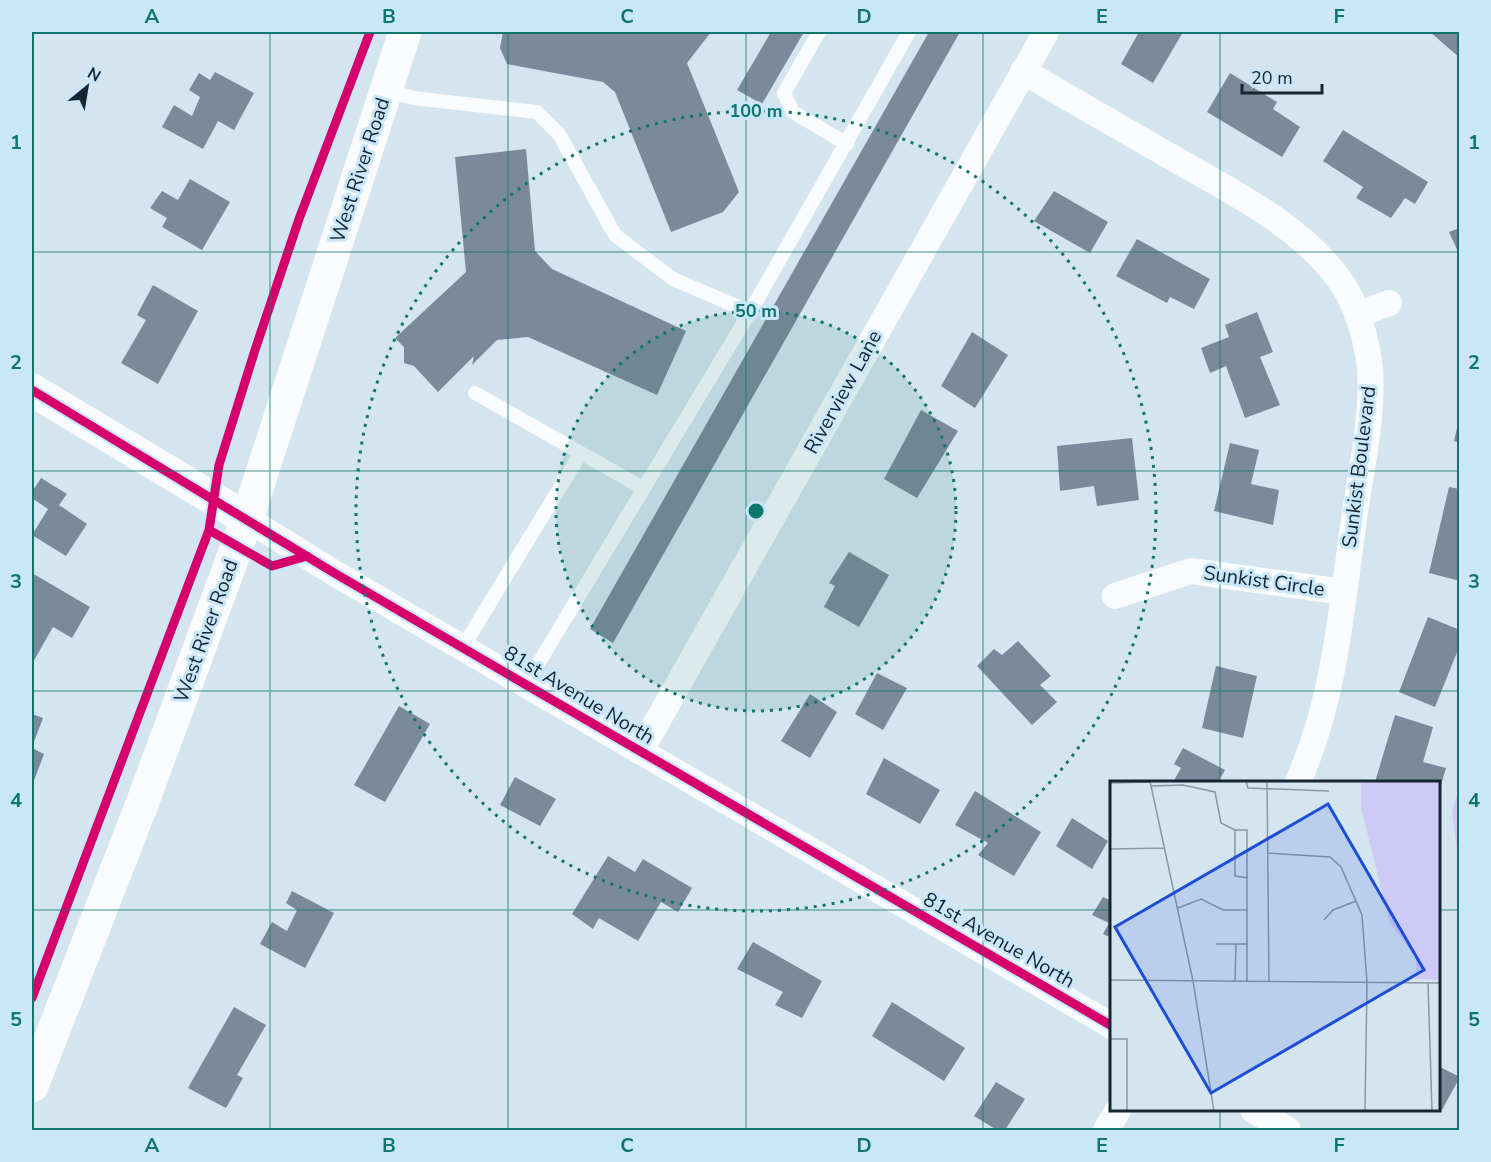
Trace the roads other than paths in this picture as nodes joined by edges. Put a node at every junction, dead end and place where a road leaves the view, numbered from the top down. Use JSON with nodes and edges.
{"nodes":[{"id":1,"x":405,"y":32,"type":"edge"},
{"id":2,"x":819,"y":32,"type":"edge"},
{"id":3,"x":909,"y":32,"type":"edge"},
{"id":4,"x":1046,"y":32,"type":"edge"},
{"id":5,"x":1023,"y":71,"type":"junction"},
{"id":6,"x":386,"y":90,"type":"junction"},
{"id":7,"x":847,"y":144,"type":"junction"},
{"id":8,"x":1389,"y":303,"type":"dead end"},
{"id":9,"x":750,"y":312,"type":"junction"},
{"id":10,"x":1357,"y":315,"type":"junction"},
{"id":11,"x":32,"y":390,"type":"edge"},
{"id":12,"x":475,"y":393,"type":"dead end"},
{"id":13,"x":581,"y":453,"type":"junction"},
{"id":14,"x":644,"y":488,"type":"junction"},
{"id":15,"x":247,"y":519,"type":"junction"},
{"id":16,"x":1344,"y":592,"type":"junction"},
{"id":17,"x":1115,"y":596,"type":"dead end"},
{"id":18,"x":463,"y":647,"type":"junction"},
{"id":19,"x":526,"y":684,"type":"junction"},
{"id":20,"x":640,"y":752,"type":"junction"},
{"id":21,"x":1299,"y":781,"type":"edge"},
{"id":22,"x":1110,"y":1025,"type":"edge"},
{"id":23,"x":32,"y":1086,"type":"edge"},
{"id":24,"x":1117,"y":1111,"type":"edge"},
{"id":25,"x":1255,"y":1111,"type":"edge"},
{"id":26,"x":1106,"y":1131,"type":"edge"},
{"id":27,"x":1288,"y":1131,"type":"edge"}],
"edges":[{"from":1,"to":6,"type":"street","name":"West River Road"},
{"from":2,"to":7,"type":"lane"},
{"from":3,"to":7,"type":"lane"},
{"from":4,"to":5,"type":"street","name":"Riverview Lane"},
{"from":5,"to":10,"type":"street","name":"Sunkist Boulevard"},
{"from":5,"to":20,"type":"street","name":"Riverview Lane"},
{"from":6,"to":9,"type":"lane"},
{"from":6,"to":15,"type":"street","name":"West River Road"},
{"from":7,"to":9,"type":"lane"},
{"from":8,"to":10,"type":"street"},
{"from":9,"to":14,"type":"lane"},
{"from":10,"to":16,"type":"street","name":"Sunkist Boulevard"},
{"from":11,"to":15,"type":"street","name":"81st Avenue North"},
{"from":12,"to":13,"type":"lane"},
{"from":13,"to":14,"type":"lane"},
{"from":13,"to":18,"type":"lane"},
{"from":14,"to":19,"type":"lane"},
{"from":15,"to":18,"type":"street","name":"81st Avenue North"},
{"from":15,"to":23,"type":"street","name":"West River Road"},
{"from":16,"to":17,"type":"street","name":"Sunkist Circle"},
{"from":16,"to":21,"type":"street","name":"Sunkist Boulevard"},
{"from":18,"to":19,"type":"street","name":"81st Avenue North"},
{"from":19,"to":20,"type":"street","name":"81st Avenue North"},
{"from":20,"to":22,"type":"street","name":"81st Avenue North"},
{"from":24,"to":26,"type":"street"},
{"from":25,"to":27,"type":"street"}]}
